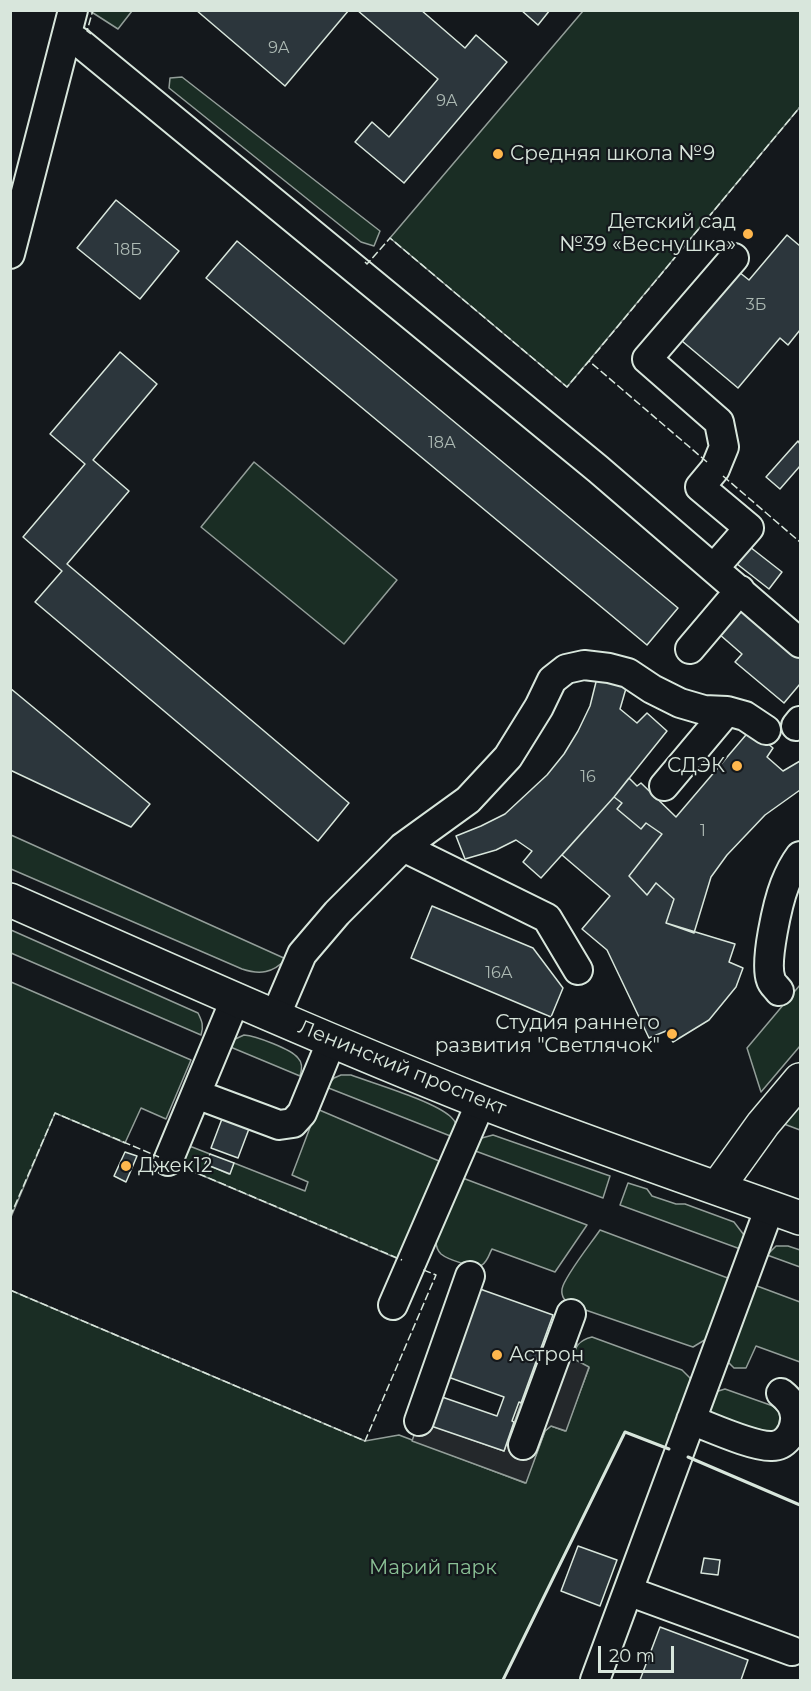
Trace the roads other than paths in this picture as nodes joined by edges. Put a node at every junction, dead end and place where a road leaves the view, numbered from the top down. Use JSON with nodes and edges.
{"nodes":[{"id":1,"x":70,"y":23,"type":"edge"},
{"id":2,"x":10,"y":254,"type":"edge"},
{"id":3,"x":734,"y":258,"type":"dead end"},
{"id":4,"x":714,"y":568,"type":"junction"},
{"id":5,"x":740,"y":590,"type":"junction"},
{"id":6,"x":801,"y":643,"type":"edge"},
{"id":7,"x":690,"y":648,"type":"dead end"},
{"id":8,"x":727,"y":711,"type":"junction"},
{"id":9,"x":766,"y":730,"type":"dead end"},
{"id":10,"x":664,"y":786,"type":"dead end"},
{"id":11,"x":403,"y":847,"type":"junction"},
{"id":12,"x":801,"y":856,"type":"edge"},
{"id":13,"x":10,"y":900,"type":"edge"},
{"id":14,"x":578,"y":970,"type":"dead end"},
{"id":15,"x":779,"y":991,"type":"dead end"},
{"id":16,"x":235,"y":1000,"type":"junction"},
{"id":17,"x":275,"y":1017,"type":"junction"},
{"id":18,"x":332,"y":1040,"type":"junction"},
{"id":19,"x":801,"y":1080,"type":"edge"},
{"id":20,"x":196,"y":1094,"type":"junction"},
{"id":21,"x":481,"y":1102,"type":"junction"},
{"id":22,"x":168,"y":1161,"type":"dead end"},
{"id":23,"x":717,"y":1188,"type":"junction"},
{"id":24,"x":792,"y":1214,"type":"edge"},
{"id":25,"x":470,"y":1276,"type":"dead end"},
{"id":26,"x":393,"y":1305,"type":"dead end"},
{"id":27,"x":571,"y":1314,"type":"dead end"},
{"id":28,"x":781,"y":1393,"type":"dead end"},
{"id":29,"x":691,"y":1420,"type":"junction"},
{"id":30,"x":419,"y":1421,"type":"dead end"},
{"id":31,"x":523,"y":1445,"type":"dead end"},
{"id":32,"x":628,"y":1591,"type":"junction"},
{"id":33,"x":792,"y":1650,"type":"dead end"},
{"id":34,"x":595,"y":1680,"type":"edge"}],
"edges":[{"from":1,"to":2,"type":"street"},
{"from":1,"to":4,"type":"street"},
{"from":3,"to":4,"type":"street"},
{"from":4,"to":5,"type":"street"},
{"from":5,"to":6,"type":"street"},
{"from":5,"to":7,"type":"street"},
{"from":8,"to":9,"type":"street"},
{"from":8,"to":10,"type":"street"},
{"from":8,"to":11,"type":"street"},
{"from":11,"to":14,"type":"street"},
{"from":11,"to":17,"type":"street"},
{"from":12,"to":15,"type":"street"},
{"from":13,"to":16,"type":"main road","name":"Ленинский проспект"},
{"from":16,"to":17,"type":"main road","name":"Ленинский проспект"},
{"from":16,"to":20,"type":"street"},
{"from":17,"to":18,"type":"main road","name":"Ленинский проспект"},
{"from":18,"to":20,"type":"street"},
{"from":18,"to":21,"type":"main road","name":"Ленинский проспект"},
{"from":19,"to":23,"type":"main road"},
{"from":20,"to":22,"type":"street"},
{"from":21,"to":23,"type":"main road","name":"Ленинский проспект"},
{"from":21,"to":26,"type":"street"},
{"from":23,"to":24,"type":"main road","name":"Ленинский проспект"},
{"from":24,"to":29,"type":"street"},
{"from":25,"to":30,"type":"street"},
{"from":27,"to":31,"type":"street"},
{"from":28,"to":29,"type":"street"},
{"from":29,"to":32,"type":"street"},
{"from":32,"to":33,"type":"street"},
{"from":32,"to":34,"type":"street"}]}
